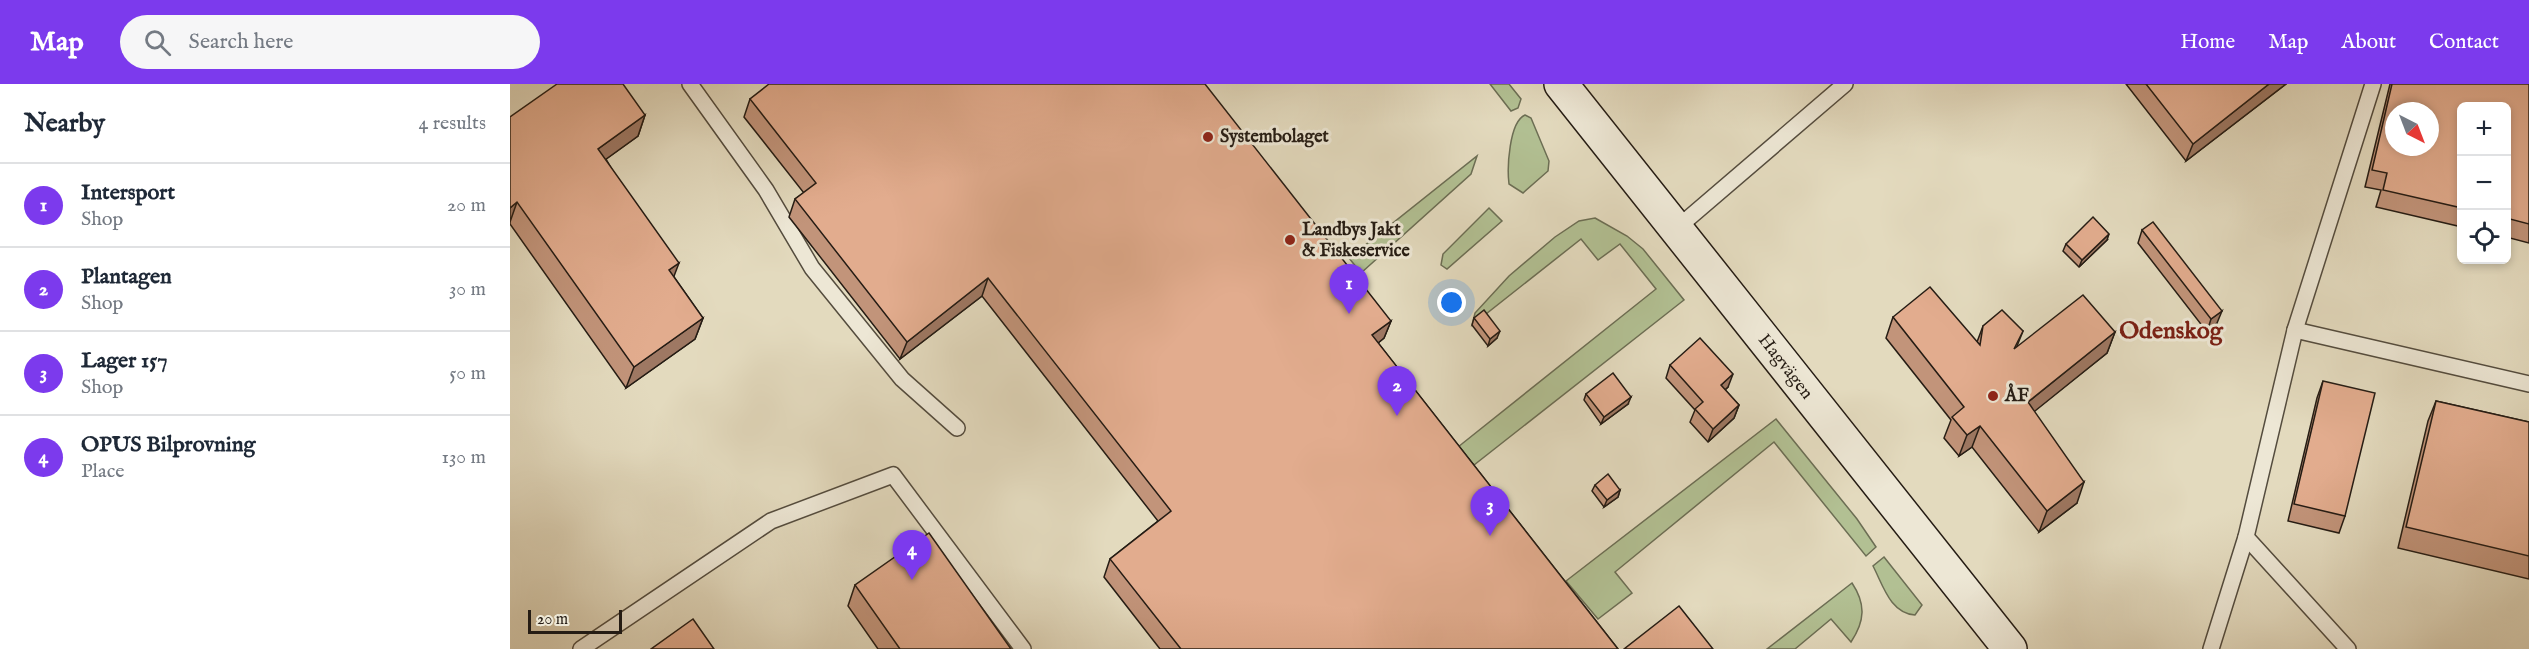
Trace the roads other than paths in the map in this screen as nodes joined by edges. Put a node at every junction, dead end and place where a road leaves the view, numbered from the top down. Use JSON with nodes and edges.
{"nodes":[{"id":1,"x":690,"y":84,"type":"edge"},
{"id":2,"x":1561,"y":84,"type":"edge"},
{"id":3,"x":1845,"y":84,"type":"edge"},
{"id":4,"x":2373,"y":84,"type":"edge"},
{"id":5,"x":1676,"y":229,"type":"junction"},
{"id":6,"x":2295,"y":330,"type":"junction"},
{"id":7,"x":2529,"y":384,"type":"edge"},
{"id":8,"x":957,"y":428,"type":"dead end"},
{"id":9,"x":2246,"y":537,"type":"junction"},
{"id":10,"x":581,"y":649,"type":"edge"},
{"id":11,"x":1023,"y":649,"type":"edge"},
{"id":12,"x":2010,"y":649,"type":"edge"},
{"id":13,"x":2211,"y":649,"type":"edge"},
{"id":14,"x":2348,"y":649,"type":"edge"}],
"edges":[{"from":1,"to":8,"type":"lane"},
{"from":2,"to":5,"type":"street","name":"Hagvägen"},
{"from":3,"to":5,"type":"lane"},
{"from":4,"to":6,"type":"lane"},
{"from":5,"to":12,"type":"street","name":"Hagvägen"},
{"from":6,"to":7,"type":"lane"},
{"from":6,"to":9,"type":"lane"},
{"from":9,"to":13,"type":"lane"},
{"from":9,"to":14,"type":"lane"},
{"from":10,"to":11,"type":"lane"}]}
